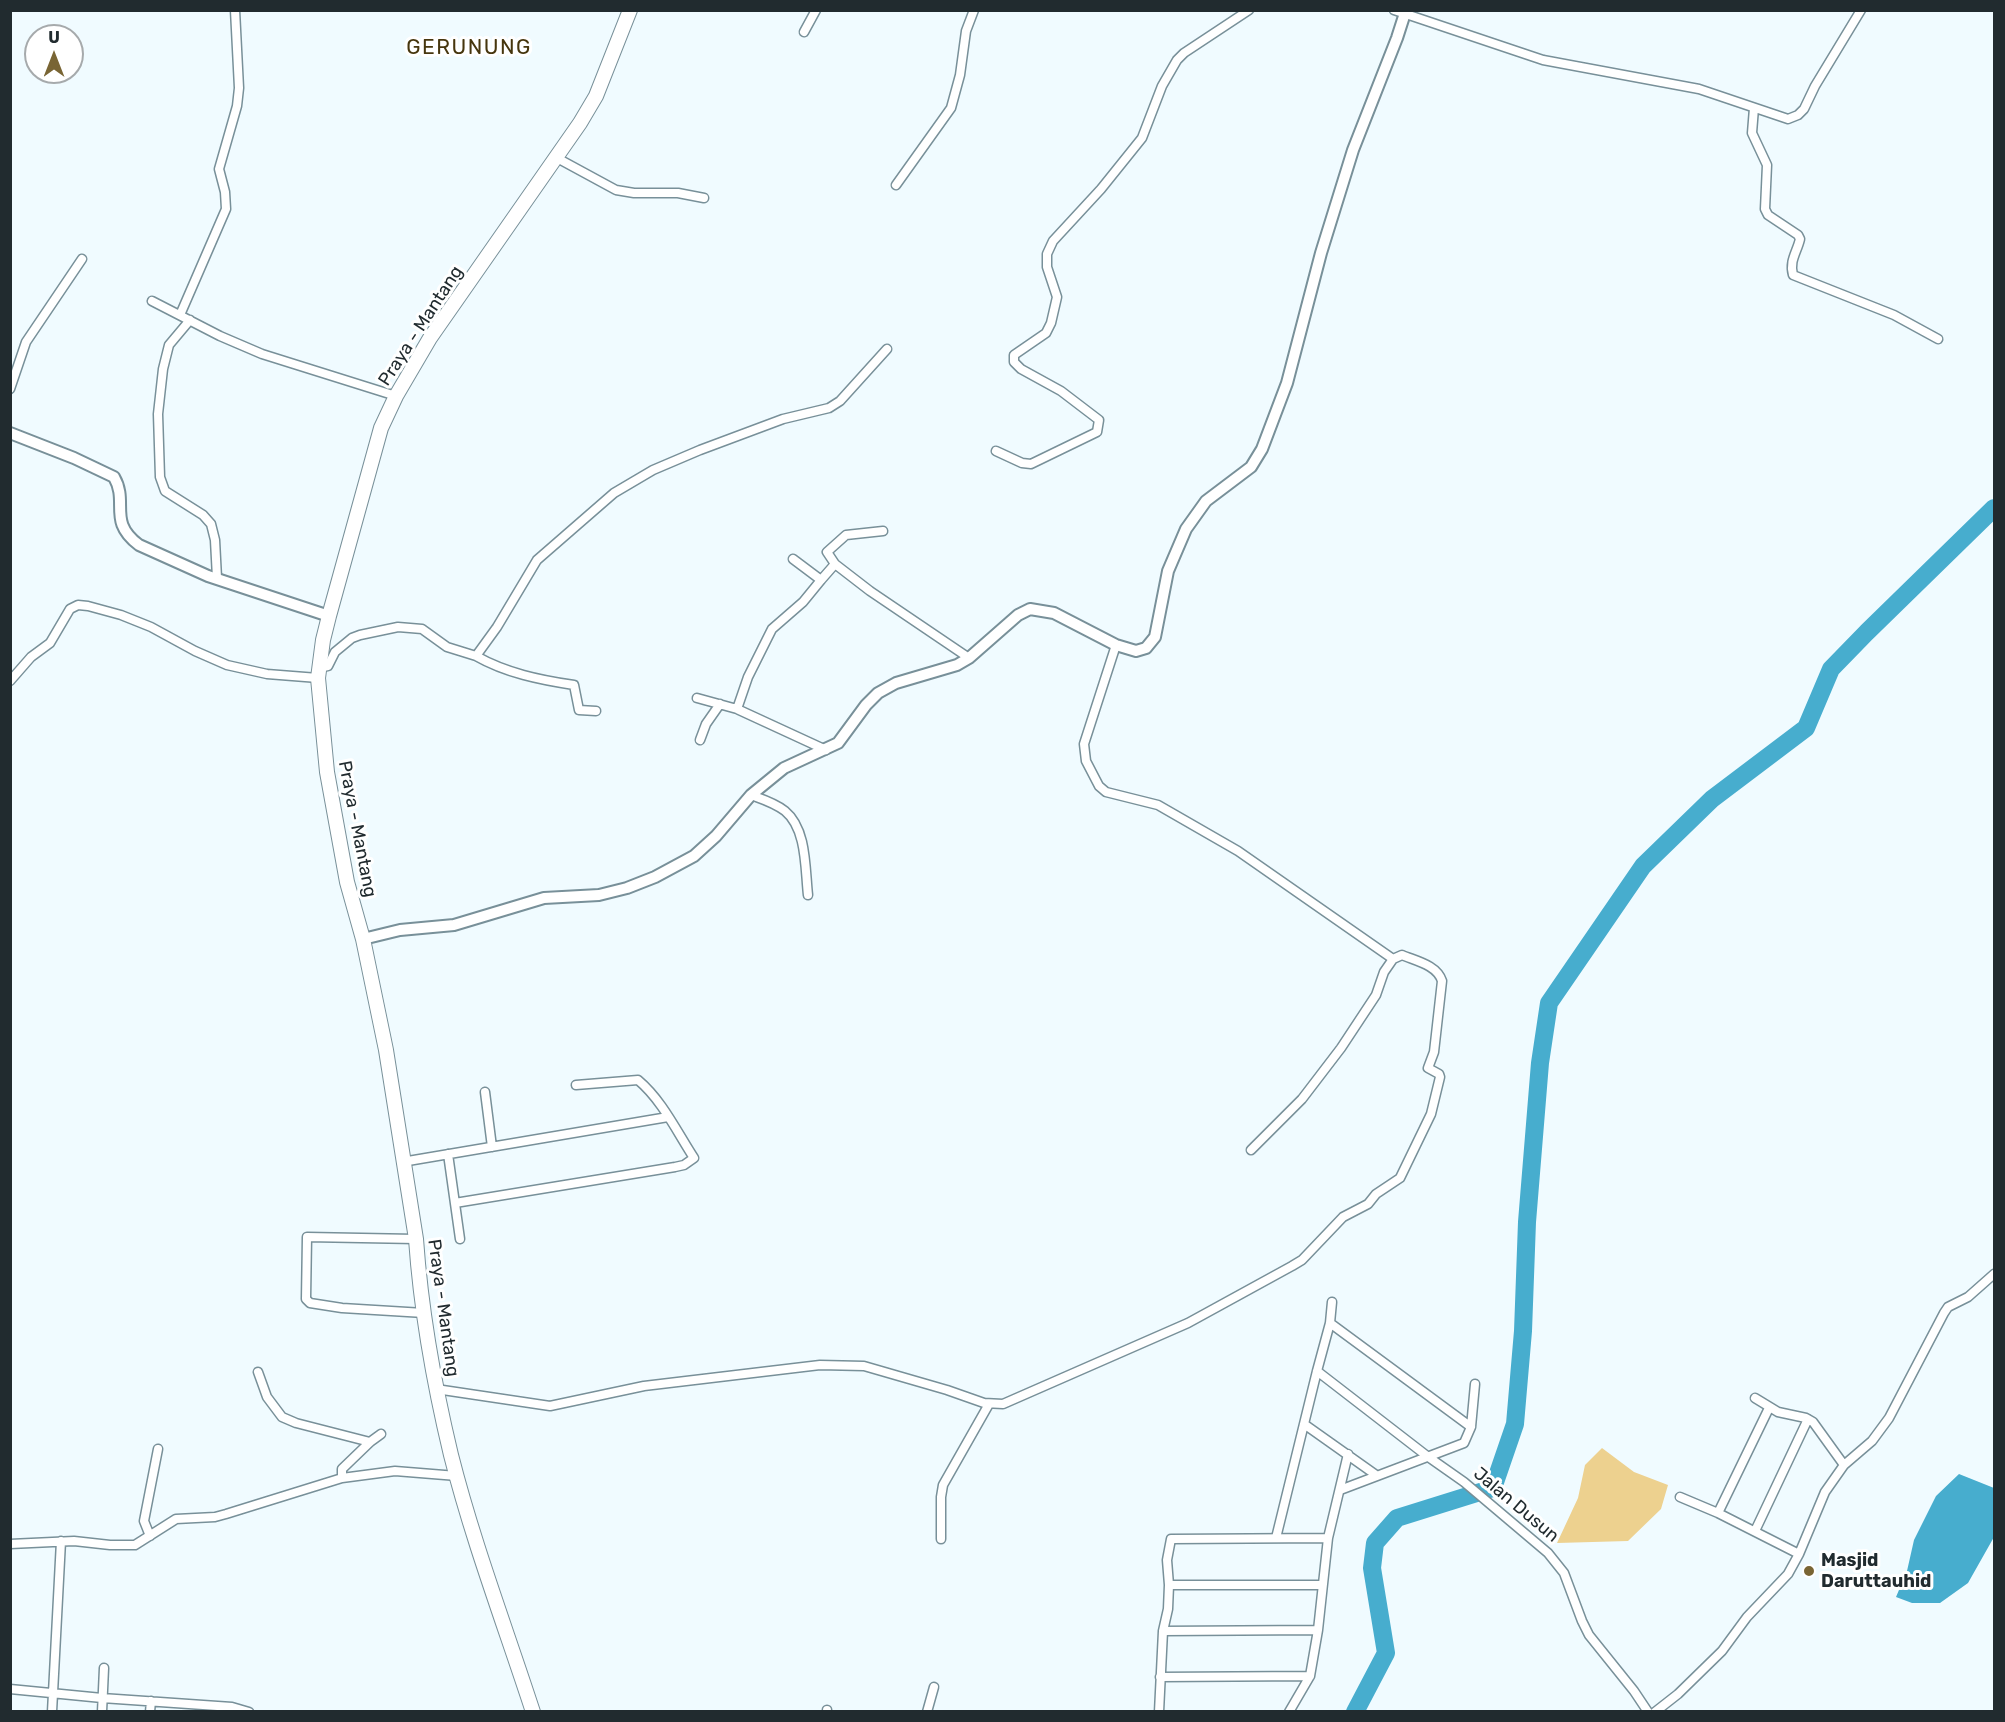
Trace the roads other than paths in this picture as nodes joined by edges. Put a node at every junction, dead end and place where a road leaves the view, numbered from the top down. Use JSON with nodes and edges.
{"nodes":[{"id":1,"x":235,"y":10,"type":"edge"},
{"id":2,"x":630,"y":10,"type":"edge"},
{"id":3,"x":816,"y":10,"type":"edge"},
{"id":4,"x":974,"y":10,"type":"edge"},
{"id":5,"x":1249,"y":10,"type":"edge"},
{"id":6,"x":1861,"y":10,"type":"edge"},
{"id":7,"x":1402,"y":12,"type":"edge"},
{"id":8,"x":804,"y":32,"type":"dead end"},
{"id":9,"x":1754,"y":108,"type":"junction"},
{"id":10,"x":557,"y":158,"type":"junction"},
{"id":11,"x":896,"y":185,"type":"dead end"},
{"id":12,"x":704,"y":198,"type":"dead end"},
{"id":13,"x":82,"y":259,"type":"dead end"},
{"id":14,"x":152,"y":301,"type":"dead end"},
{"id":15,"x":180,"y":315,"type":"junction"},
{"id":16,"x":190,"y":320,"type":"junction"},
{"id":17,"x":1938,"y":339,"type":"dead end"},
{"id":18,"x":887,"y":349,"type":"dead end"},
{"id":19,"x":10,"y":389,"type":"edge"},
{"id":20,"x":396,"y":396,"type":"junction"},
{"id":21,"x":10,"y":433,"type":"edge"},
{"id":22,"x":996,"y":451,"type":"dead end"},
{"id":23,"x":883,"y":531,"type":"dead end"},
{"id":24,"x":793,"y":559,"type":"dead end"},
{"id":25,"x":835,"y":564,"type":"junction"},
{"id":26,"x":217,"y":578,"type":"junction"},
{"id":27,"x":821,"y":580,"type":"junction"},
{"id":28,"x":329,"y":616,"type":"junction"},
{"id":29,"x":1116,"y":645,"type":"junction"},
{"id":30,"x":476,"y":656,"type":"junction"},
{"id":31,"x":969,"y":658,"type":"junction"},
{"id":32,"x":319,"y":673,"type":"junction"},
{"id":33,"x":10,"y":681,"type":"edge"},
{"id":34,"x":697,"y":698,"type":"dead end"},
{"id":35,"x":720,"y":704,"type":"junction"},
{"id":36,"x":737,"y":709,"type":"junction"},
{"id":37,"x":596,"y":711,"type":"dead end"},
{"id":38,"x":700,"y":740,"type":"dead end"},
{"id":39,"x":826,"y":750,"type":"junction"},
{"id":40,"x":751,"y":795,"type":"junction"},
{"id":41,"x":808,"y":895,"type":"dead end"},
{"id":42,"x":363,"y":939,"type":"junction"},
{"id":43,"x":1393,"y":959,"type":"junction"},
{"id":44,"x":576,"y":1084,"type":"dead end"},
{"id":45,"x":485,"y":1092,"type":"dead end"},
{"id":46,"x":668,"y":1117,"type":"junction"},
{"id":47,"x":492,"y":1147,"type":"junction"},
{"id":48,"x":1251,"y":1150,"type":"dead end"},
{"id":49,"x":448,"y":1155,"type":"junction"},
{"id":50,"x":402,"y":1162,"type":"junction"},
{"id":51,"x":455,"y":1203,"type":"junction"},
{"id":52,"x":416,"y":1239,"type":"junction"},
{"id":53,"x":460,"y":1239,"type":"dead end"},
{"id":54,"x":1995,"y":1274,"type":"edge"},
{"id":55,"x":1332,"y":1302,"type":"dead end"},
{"id":56,"x":424,"y":1313,"type":"junction"},
{"id":57,"x":1330,"y":1323,"type":"junction"},
{"id":58,"x":1317,"y":1371,"type":"junction"},
{"id":59,"x":258,"y":1372,"type":"dead end"},
{"id":60,"x":1475,"y":1384,"type":"dead end"},
{"id":61,"x":436,"y":1389,"type":"junction"},
{"id":62,"x":1755,"y":1398,"type":"dead end"},
{"id":63,"x":989,"y":1404,"type":"junction"},
{"id":64,"x":1769,"y":1408,"type":"junction"},
{"id":65,"x":1808,"y":1419,"type":"junction"},
{"id":66,"x":1304,"y":1424,"type":"junction"},
{"id":67,"x":1471,"y":1427,"type":"junction"},
{"id":68,"x":381,"y":1434,"type":"dead end"},
{"id":69,"x":370,"y":1442,"type":"junction"},
{"id":70,"x":158,"y":1449,"type":"dead end"},
{"id":71,"x":1348,"y":1454,"type":"junction"},
{"id":72,"x":1427,"y":1456,"type":"junction"},
{"id":73,"x":1844,"y":1465,"type":"junction"},
{"id":74,"x":1376,"y":1475,"type":"junction"},
{"id":75,"x":457,"y":1476,"type":"junction"},
{"id":76,"x":342,"y":1478,"type":"junction"},
{"id":77,"x":1340,"y":1490,"type":"junction"},
{"id":78,"x":1680,"y":1497,"type":"dead end"},
{"id":79,"x":1718,"y":1513,"type":"junction"},
{"id":80,"x":1755,"y":1531,"type":"junction"},
{"id":81,"x":150,"y":1536,"type":"junction"},
{"id":82,"x":1276,"y":1538,"type":"junction"},
{"id":83,"x":1328,"y":1538,"type":"junction"},
{"id":84,"x":940,"y":1539,"type":"dead end"},
{"id":85,"x":61,"y":1541,"type":"junction"},
{"id":86,"x":10,"y":1544,"type":"edge"},
{"id":87,"x":1799,"y":1554,"type":"junction"},
{"id":88,"x":1169,"y":1585,"type":"junction"},
{"id":89,"x":1322,"y":1585,"type":"junction"},
{"id":90,"x":1318,"y":1630,"type":"junction"},
{"id":91,"x":1163,"y":1631,"type":"junction"},
{"id":92,"x":104,"y":1668,"type":"dead end"},
{"id":93,"x":1310,"y":1676,"type":"junction"},
{"id":94,"x":1160,"y":1677,"type":"junction"},
{"id":95,"x":934,"y":1687,"type":"dead end"},
{"id":96,"x":10,"y":1689,"type":"edge"},
{"id":97,"x":52,"y":1693,"type":"junction"},
{"id":98,"x":102,"y":1698,"type":"junction"},
{"id":99,"x":151,"y":1701,"type":"junction"},
{"id":100,"x":199,"y":1708,"type":"edge"},
{"id":101,"x":249,"y":1711,"type":"edge"},
{"id":102,"x":52,"y":1712,"type":"edge"},
{"id":103,"x":102,"y":1712,"type":"edge"},
{"id":104,"x":150,"y":1712,"type":"edge"},
{"id":105,"x":533,"y":1712,"type":"edge"},
{"id":106,"x":927,"y":1712,"type":"edge"},
{"id":107,"x":1159,"y":1712,"type":"edge"},
{"id":108,"x":1289,"y":1712,"type":"edge"},
{"id":109,"x":1648,"y":1712,"type":"edge"},
{"id":110,"x":1655,"y":1712,"type":"edge"}],
"edges":[{"from":1,"to":15,"type":"street"},
{"from":2,"to":10,"type":"main road","name":"Praya - Mantang"},
{"from":3,"to":8,"type":"street"},
{"from":4,"to":11,"type":"street"},
{"from":5,"to":22,"type":"street"},
{"from":6,"to":9,"type":"street"},
{"from":7,"to":9,"type":"street"},
{"from":7,"to":29,"type":"street"},
{"from":9,"to":17,"type":"street"},
{"from":10,"to":12,"type":"street"},
{"from":10,"to":20,"type":"main road","name":"Praya - Mantang"},
{"from":13,"to":19,"type":"street"},
{"from":14,"to":15,"type":"street"},
{"from":15,"to":16,"type":"street"},
{"from":16,"to":20,"type":"street"},
{"from":16,"to":26,"type":"street"},
{"from":18,"to":30,"type":"street"},
{"from":20,"to":28,"type":"main road","name":"Praya - Mantang"},
{"from":21,"to":26,"type":"street"},
{"from":23,"to":25,"type":"street"},
{"from":24,"to":27,"type":"street"},
{"from":25,"to":27,"type":"street"},
{"from":25,"to":31,"type":"street"},
{"from":26,"to":28,"type":"street"},
{"from":27,"to":36,"type":"street"},
{"from":28,"to":32,"type":"main road","name":"Praya - Mantang"},
{"from":29,"to":31,"type":"street"},
{"from":29,"to":43,"type":"street"},
{"from":30,"to":32,"type":"street"},
{"from":30,"to":37,"type":"street"},
{"from":31,"to":39,"type":"street"},
{"from":32,"to":33,"type":"street"},
{"from":32,"to":42,"type":"main road","name":"Praya - Mantang"},
{"from":34,"to":35,"type":"street"},
{"from":35,"to":36,"type":"street"},
{"from":35,"to":38,"type":"street"},
{"from":36,"to":39,"type":"street"},
{"from":39,"to":40,"type":"street"},
{"from":40,"to":41,"type":"street"},
{"from":40,"to":42,"type":"street"},
{"from":42,"to":50,"type":"main road","name":"Praya - Mantang"},
{"from":43,"to":48,"type":"street"},
{"from":43,"to":63,"type":"street"},
{"from":44,"to":46,"type":"street"},
{"from":45,"to":47,"type":"street"},
{"from":46,"to":47,"type":"street"},
{"from":46,"to":51,"type":"street"},
{"from":47,"to":49,"type":"street"},
{"from":49,"to":50,"type":"street"},
{"from":49,"to":51,"type":"street"},
{"from":50,"to":52,"type":"main road","name":"Praya - Mantang"},
{"from":51,"to":53,"type":"street"},
{"from":52,"to":56,"type":"main road","name":"Praya - Mantang"},
{"from":52,"to":56,"type":"street"},
{"from":54,"to":73,"type":"street"},
{"from":55,"to":57,"type":"street"},
{"from":56,"to":61,"type":"main road","name":"Praya - Mantang"},
{"from":57,"to":58,"type":"street"},
{"from":57,"to":67,"type":"street"},
{"from":58,"to":66,"type":"street"},
{"from":58,"to":72,"type":"street","name":"Jalan Dusun"},
{"from":59,"to":69,"type":"street"},
{"from":60,"to":67,"type":"street"},
{"from":61,"to":63,"type":"street"},
{"from":61,"to":75,"type":"main road","name":"Praya - Mantang"},
{"from":62,"to":64,"type":"street"},
{"from":63,"to":84,"type":"street"},
{"from":64,"to":65,"type":"street"},
{"from":64,"to":79,"type":"street"},
{"from":65,"to":73,"type":"street"},
{"from":65,"to":80,"type":"street"},
{"from":66,"to":71,"type":"street"},
{"from":66,"to":82,"type":"street"},
{"from":67,"to":72,"type":"street"},
{"from":68,"to":69,"type":"street"},
{"from":69,"to":76,"type":"street"},
{"from":70,"to":81,"type":"street"},
{"from":71,"to":74,"type":"street"},
{"from":71,"to":77,"type":"street"},
{"from":72,"to":74,"type":"street"},
{"from":72,"to":109,"type":"street","name":"Jalan Dusun"},
{"from":73,"to":87,"type":"street"},
{"from":74,"to":77,"type":"street"},
{"from":75,"to":76,"type":"street"},
{"from":75,"to":105,"type":"main road","name":"Praya - Mantang"},
{"from":76,"to":81,"type":"street"},
{"from":77,"to":83,"type":"street"},
{"from":78,"to":79,"type":"street"},
{"from":79,"to":80,"type":"street"},
{"from":80,"to":87,"type":"street"},
{"from":81,"to":85,"type":"street"},
{"from":82,"to":83,"type":"street"},
{"from":82,"to":88,"type":"street"},
{"from":83,"to":89,"type":"street"},
{"from":85,"to":86,"type":"street"},
{"from":85,"to":97,"type":"street"},
{"from":87,"to":110,"type":"street"},
{"from":88,"to":89,"type":"street"},
{"from":88,"to":91,"type":"street"},
{"from":89,"to":90,"type":"street"},
{"from":90,"to":91,"type":"street"},
{"from":90,"to":93,"type":"street"},
{"from":91,"to":94,"type":"street"},
{"from":92,"to":98,"type":"street"},
{"from":93,"to":94,"type":"street"},
{"from":93,"to":108,"type":"street"},
{"from":94,"to":107,"type":"street"},
{"from":95,"to":106,"type":"street"},
{"from":96,"to":97,"type":"street"},
{"from":97,"to":98,"type":"street"},
{"from":97,"to":102,"type":"street"},
{"from":98,"to":99,"type":"street"},
{"from":98,"to":103,"type":"street"},
{"from":99,"to":100,"type":"street"},
{"from":99,"to":104,"type":"street"},
{"from":100,"to":101,"type":"street"}]}
